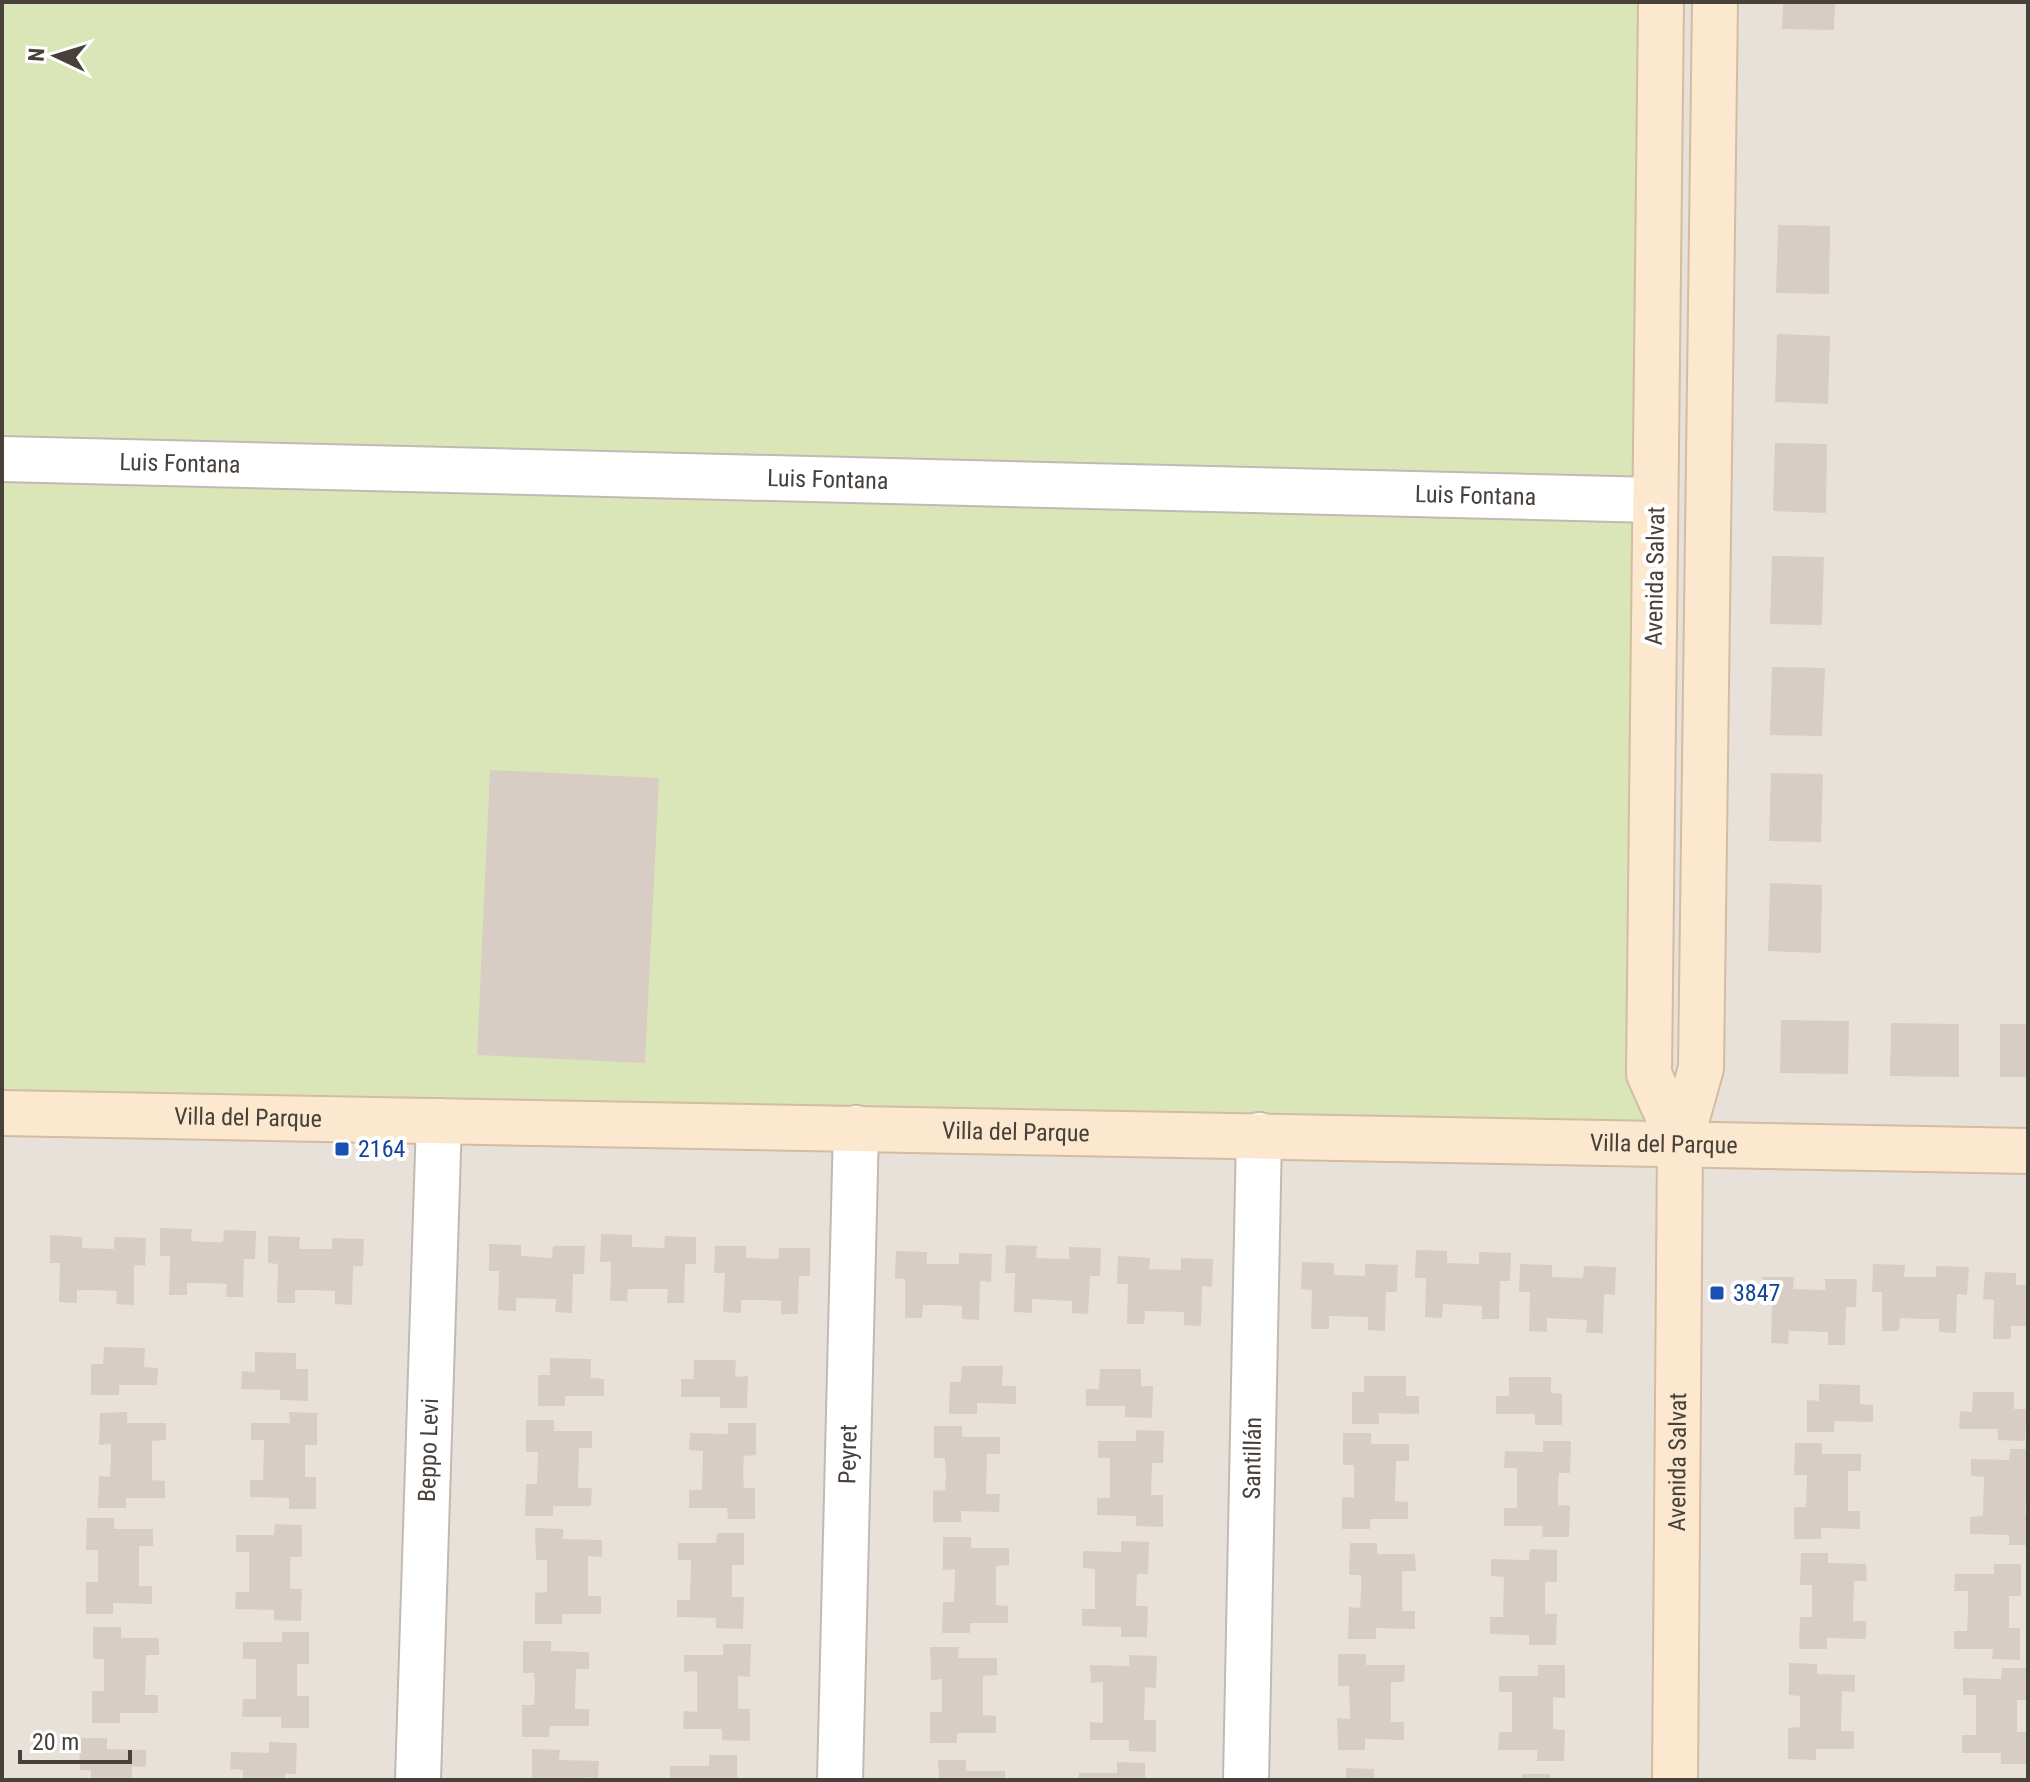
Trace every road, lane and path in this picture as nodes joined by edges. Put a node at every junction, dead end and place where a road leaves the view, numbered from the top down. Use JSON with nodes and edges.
{"nodes":[{"id":1,"x":1661,"y":2,"type":"edge"},
{"id":2,"x":1715,"y":2,"type":"edge"},
{"id":3,"x":2,"y":459,"type":"edge"},
{"id":4,"x":1655,"y":500,"type":"junction"},
{"id":5,"x":2,"y":1113,"type":"edge"},
{"id":6,"x":439,"y":1121,"type":"junction"},
{"id":7,"x":856,"y":1128,"type":"junction"},
{"id":8,"x":1259,"y":1135,"type":"junction"},
{"id":9,"x":1680,"y":1143,"type":"junction"},
{"id":10,"x":2028,"y":1151,"type":"edge"},
{"id":11,"x":418,"y":1780,"type":"edge"},
{"id":12,"x":840,"y":1780,"type":"edge"},
{"id":13,"x":1246,"y":1780,"type":"edge"},
{"id":14,"x":1675,"y":1780,"type":"edge"}],
"edges":[{"from":1,"to":4,"type":"street","name":"Avenida Salvat"},
{"from":2,"to":9,"type":"street","name":"Avenida Salvat"},
{"from":3,"to":4,"type":"street","name":"Luis Fontana"},
{"from":4,"to":9,"type":"street","name":"Avenida Salvat"},
{"from":5,"to":6,"type":"street","name":"Villa del Parque"},
{"from":6,"to":7,"type":"street","name":"Villa del Parque"},
{"from":6,"to":11,"type":"street","name":"Beppo Levi"},
{"from":7,"to":8,"type":"street","name":"Villa del Parque"},
{"from":7,"to":12,"type":"street","name":"Peyret"},
{"from":8,"to":9,"type":"street","name":"Villa del Parque"},
{"from":8,"to":13,"type":"street","name":"Santillán"},
{"from":9,"to":10,"type":"street","name":"Villa del Parque"},
{"from":9,"to":14,"type":"street","name":"Avenida Salvat"}]}
